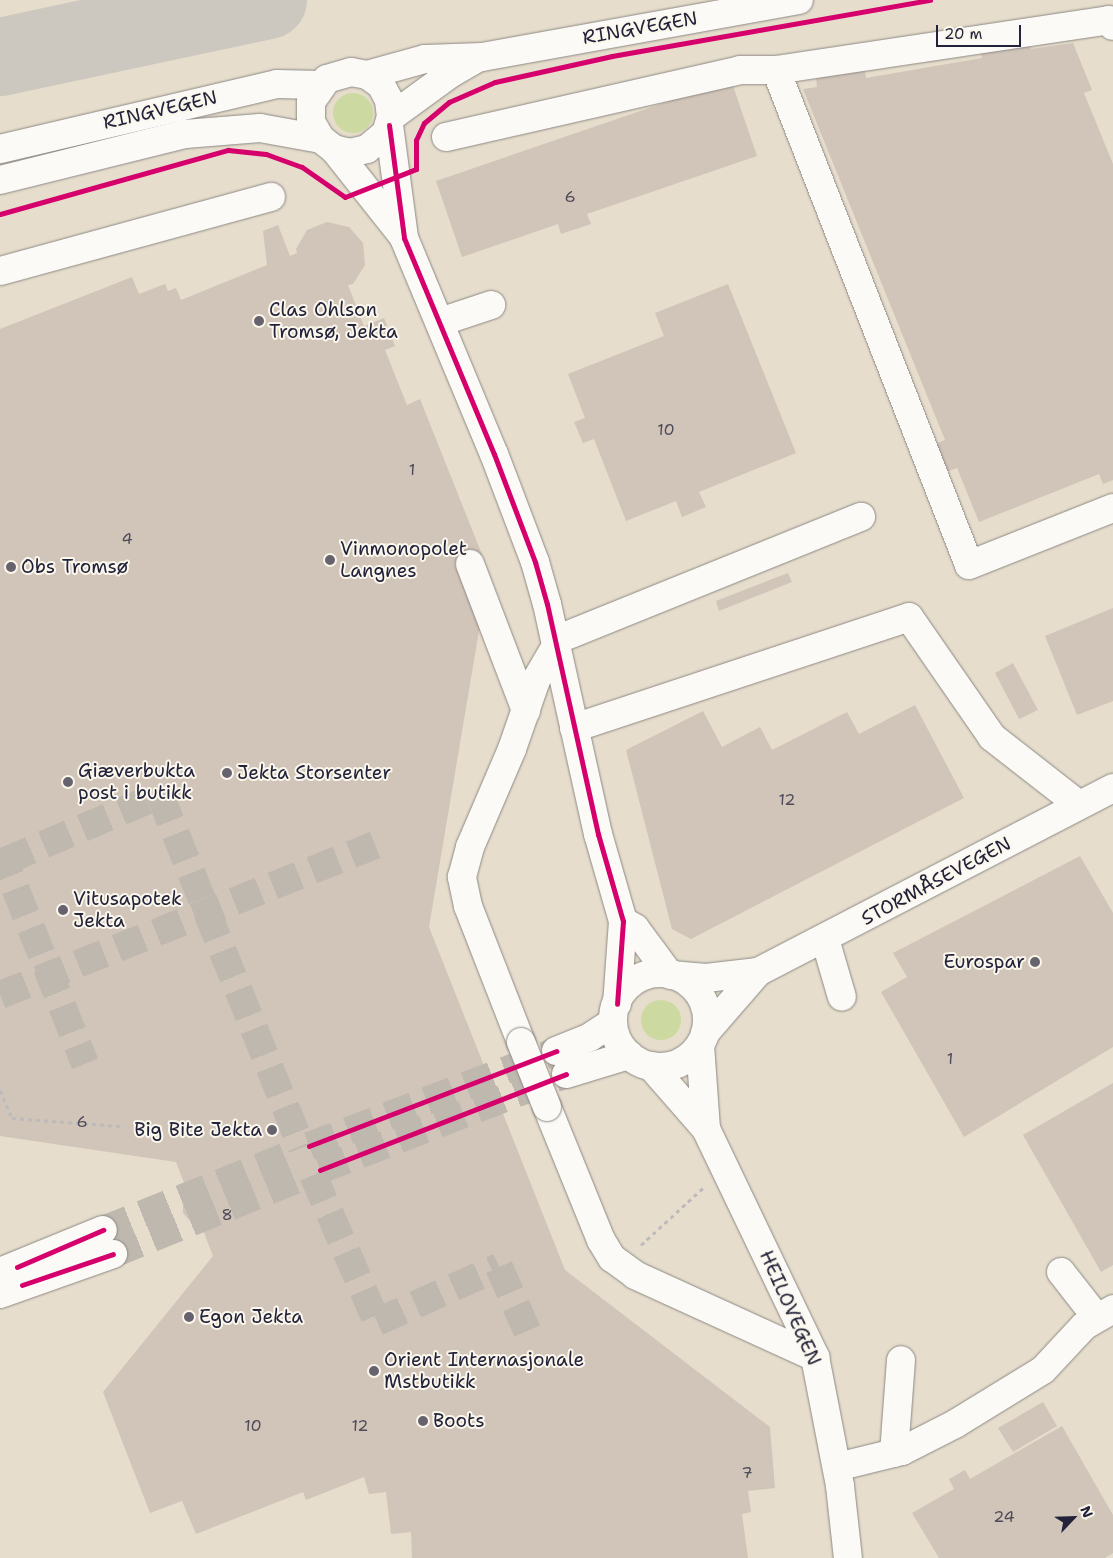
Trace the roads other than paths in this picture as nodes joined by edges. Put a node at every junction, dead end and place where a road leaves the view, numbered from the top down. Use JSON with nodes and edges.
{"nodes":[{"id":1,"x":799,"y":0,"type":"edge"},
{"id":2,"x":1113,"y":26,"type":"edge"},
{"id":3,"x":482,"y":57,"type":"junction"},
{"id":4,"x":776,"y":70,"type":"junction"},
{"id":5,"x":367,"y":75,"type":"junction"},
{"id":6,"x":321,"y":85,"type":"junction"},
{"id":7,"x":390,"y":121,"type":"junction"},
{"id":8,"x":446,"y":137,"type":"dead end"},
{"id":9,"x":327,"y":144,"type":"junction"},
{"id":10,"x":0,"y":149,"type":"edge"},
{"id":11,"x":0,"y":180,"type":"edge"},
{"id":12,"x":271,"y":197,"type":"dead end"},
{"id":13,"x":404,"y":238,"type":"junction"},
{"id":14,"x":0,"y":271,"type":"edge"},
{"id":15,"x":491,"y":305,"type":"dead end"},
{"id":16,"x":440,"y":322,"type":"junction"},
{"id":17,"x":1113,"y":508,"type":"edge"},
{"id":18,"x":861,"y":517,"type":"dead end"},
{"id":19,"x":470,"y":564,"type":"dead end"},
{"id":20,"x":556,"y":642,"type":"junction"},
{"id":21,"x":526,"y":711,"type":"junction"},
{"id":22,"x":574,"y":728,"type":"junction"},
{"id":23,"x":1113,"y":788,"type":"edge"},
{"id":24,"x":1080,"y":805,"type":"junction"},
{"id":25,"x":624,"y":921,"type":"junction"},
{"id":26,"x":825,"y":939,"type":"junction"},
{"id":27,"x":758,"y":972,"type":"junction"},
{"id":28,"x":670,"y":975,"type":"junction"},
{"id":29,"x":842,"y":997,"type":"dead end"},
{"id":30,"x":615,"y":1013,"type":"junction"},
{"id":31,"x":703,"y":1039,"type":"junction"},
{"id":32,"x":640,"y":1061,"type":"junction"},
{"id":33,"x":706,"y":1129,"type":"junction"},
{"id":34,"x":0,"y":1272,"type":"edge"},
{"id":35,"x":1061,"y":1272,"type":"dead end"},
{"id":36,"x":0,"y":1294,"type":"edge"},
{"id":37,"x":1105,"y":1314,"type":"edge"},
{"id":38,"x":815,"y":1357,"type":"junction"},
{"id":39,"x":900,"y":1360,"type":"dead end"},
{"id":40,"x":894,"y":1453,"type":"junction"},
{"id":41,"x":837,"y":1467,"type":"junction"},
{"id":42,"x":848,"y":1558,"type":"edge"}],
"edges":[{"from":1,"to":3,"type":"street","name":"RINGVEGEN"},
{"from":2,"to":4,"type":"street"},
{"from":3,"to":5,"type":"street","name":"RINGVEGEN"},
{"from":3,"to":7,"type":"street","name":"RINGVEGEN"},
{"from":4,"to":8,"type":"street"},
{"from":4,"to":17,"type":"street"},
{"from":5,"to":6,"type":"street"},
{"from":5,"to":7,"type":"street"},
{"from":6,"to":9,"type":"street"},
{"from":6,"to":10,"type":"street","name":"RINGVEGEN"},
{"from":7,"to":9,"type":"street"},
{"from":7,"to":13,"type":"street"},
{"from":9,"to":11,"type":"street","name":"RINGVEGEN"},
{"from":9,"to":13,"type":"street"},
{"from":12,"to":14,"type":"street"},
{"from":13,"to":16,"type":"street"},
{"from":15,"to":16,"type":"street"},
{"from":16,"to":20,"type":"street"},
{"from":18,"to":20,"type":"street"},
{"from":19,"to":21,"type":"street"},
{"from":20,"to":21,"type":"street"},
{"from":20,"to":22,"type":"street"},
{"from":21,"to":38,"type":"street","bridge":true},
{"from":22,"to":24,"type":"street"},
{"from":22,"to":25,"type":"street"},
{"from":23,"to":24,"type":"street","name":"STORMÅSEVEGEN"},
{"from":24,"to":26,"type":"street","name":"STORMÅSEVEGEN"},
{"from":25,"to":28,"type":"street"},
{"from":25,"to":30,"type":"street"},
{"from":26,"to":27,"type":"street","name":"STORMÅSEVEGEN"},
{"from":26,"to":29,"type":"street"},
{"from":27,"to":28,"type":"street"},
{"from":27,"to":31,"type":"street"},
{"from":28,"to":30,"type":"street"},
{"from":28,"to":31,"type":"street"},
{"from":30,"to":32,"type":"street"},
{"from":30,"to":32,"type":"street"},
{"from":31,"to":32,"type":"street"},
{"from":31,"to":33,"type":"street"},
{"from":32,"to":33,"type":"street"},
{"from":33,"to":38,"type":"street","name":"HEILOVEGEN"},
{"from":34,"to":36,"type":"street"},
{"from":35,"to":37,"type":"street"},
{"from":37,"to":40,"type":"street"},
{"from":38,"to":41,"type":"street","name":"HEILOVEGEN"},
{"from":39,"to":40,"type":"street"},
{"from":40,"to":41,"type":"street"},
{"from":41,"to":42,"type":"street","name":"HEILOVEGEN"}]}
